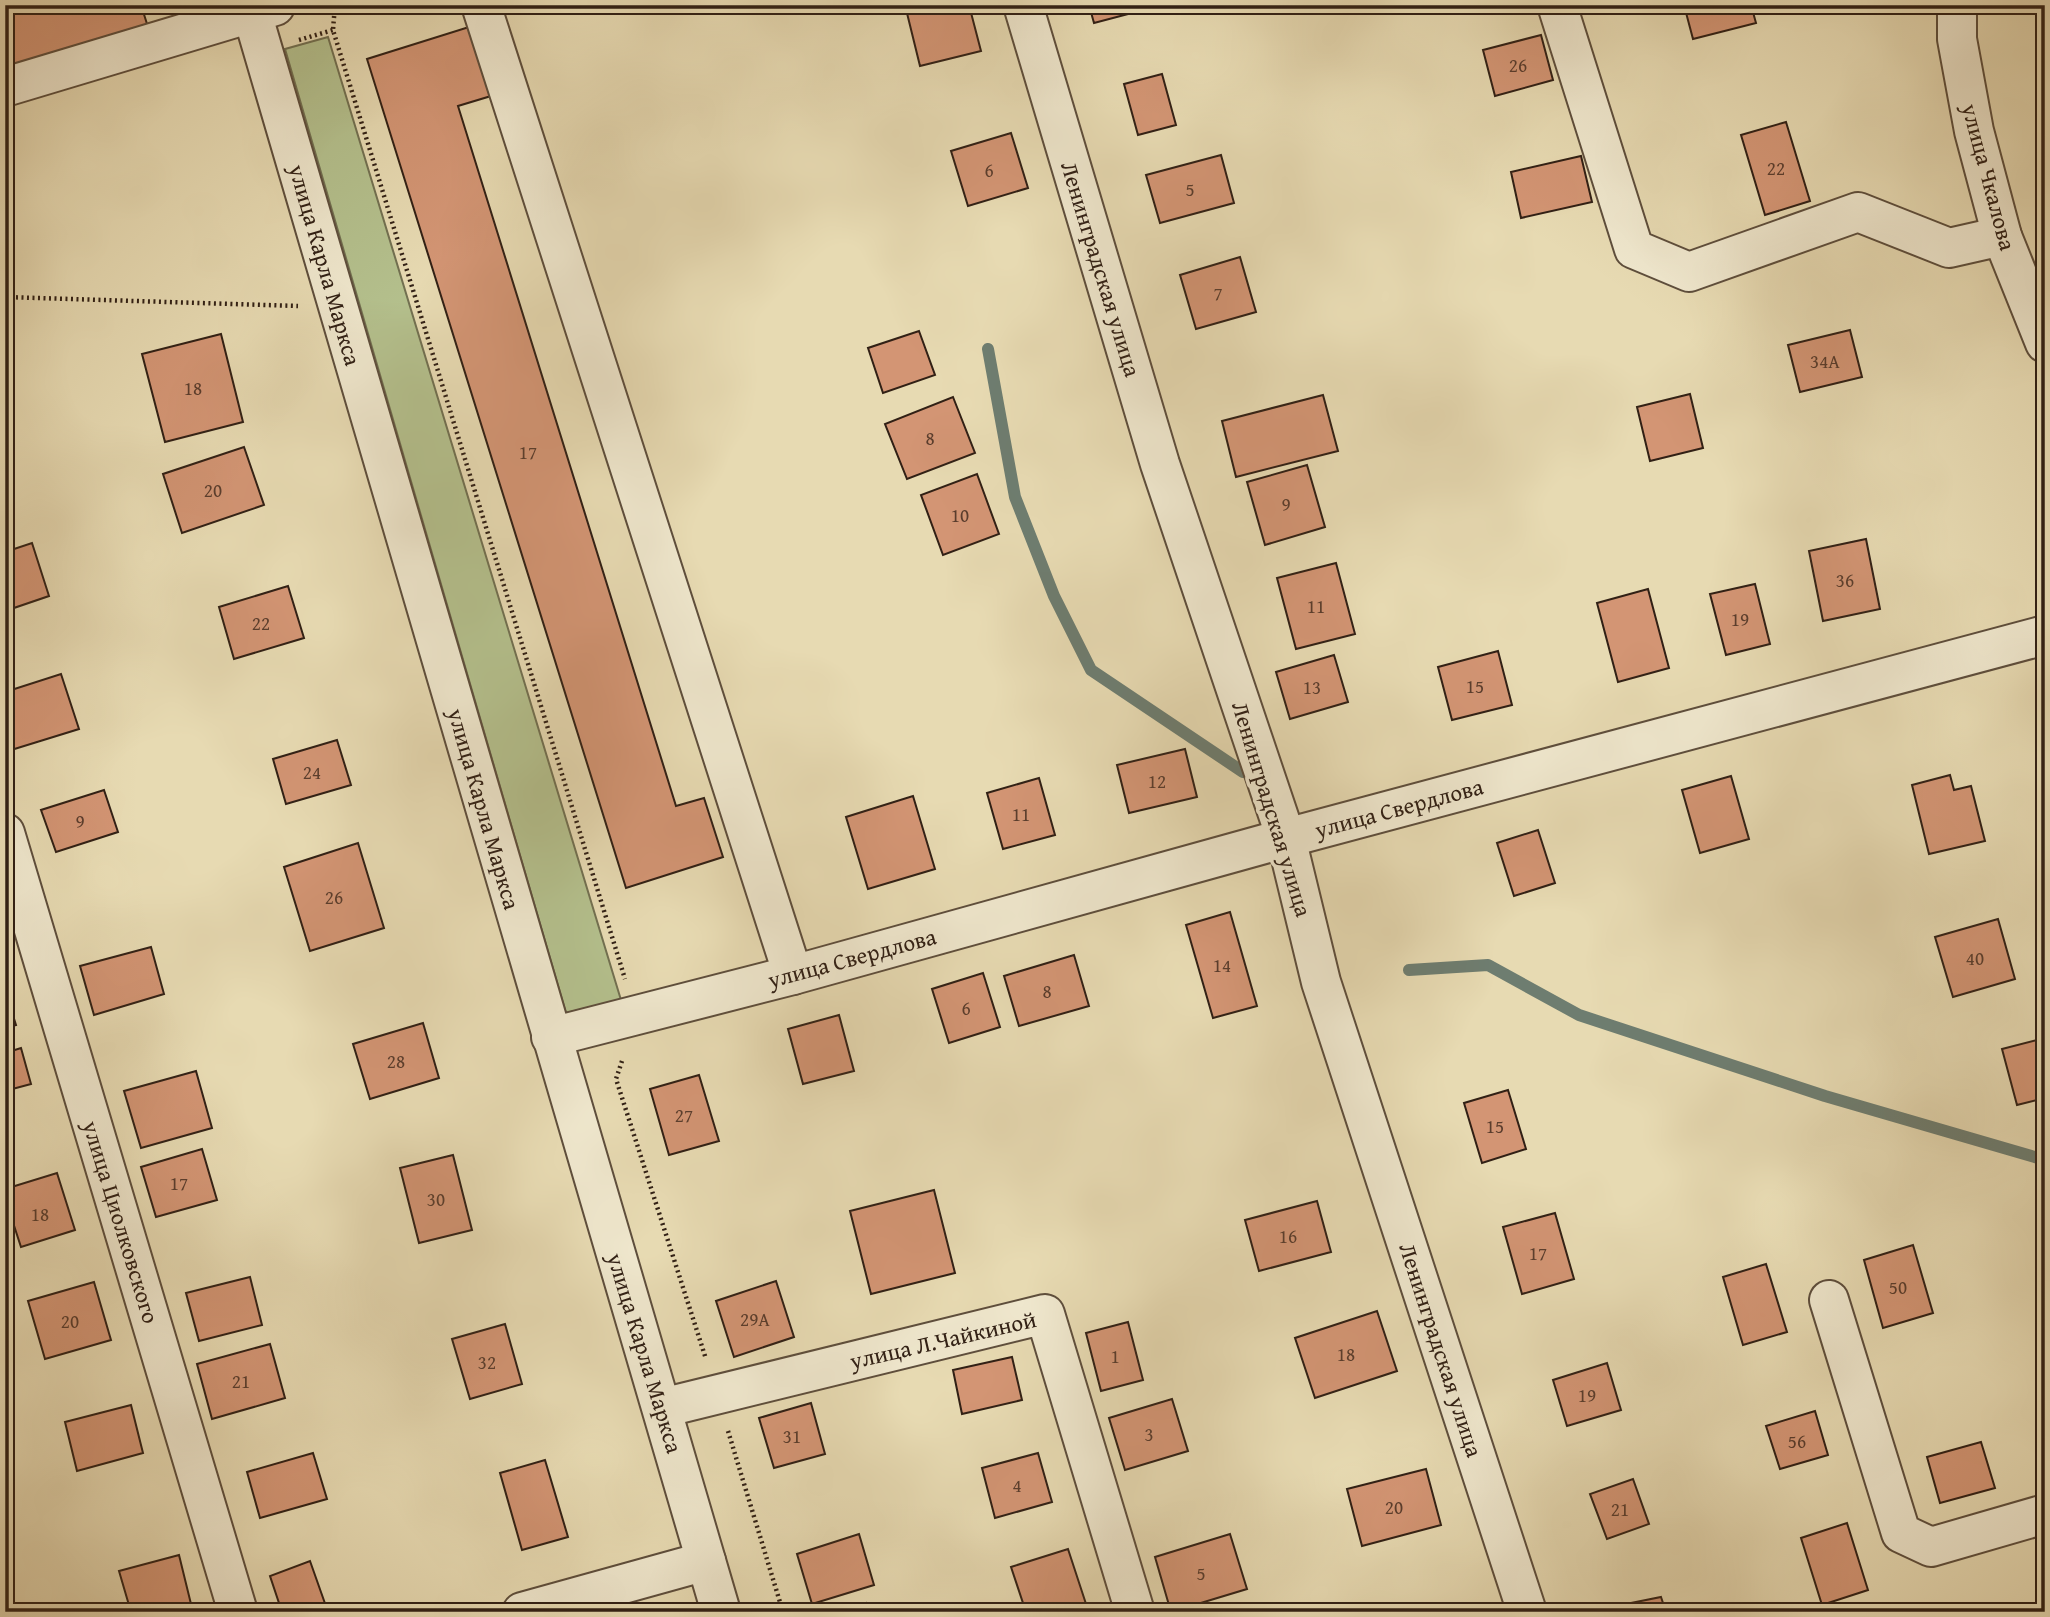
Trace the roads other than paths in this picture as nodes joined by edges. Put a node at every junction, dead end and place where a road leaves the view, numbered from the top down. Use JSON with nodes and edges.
{"nodes":[{"id":1,"x":481,"y":5,"type":"edge"},
{"id":2,"x":1023,"y":5,"type":"edge"},
{"id":3,"x":1557,"y":5,"type":"edge"},
{"id":4,"x":1957,"y":5,"type":"edge"},
{"id":5,"x":260,"y":8,"type":"edge"},
{"id":6,"x":5,"y":88,"type":"edge"},
{"id":7,"x":2002,"y":236,"type":"junction"},
{"id":8,"x":2045,"y":343,"type":"edge"},
{"id":9,"x":2045,"y":635,"type":"edge"},
{"id":10,"x":5,"y":833,"type":"edge"},
{"id":11,"x":1286,"y":838,"type":"junction"},
{"id":12,"x":793,"y":975,"type":"junction"},
{"id":13,"x":551,"y":1037,"type":"junction"},
{"id":14,"x":1829,"y":1300,"type":"dead end"},
{"id":15,"x":662,"y":1408,"type":"junction"},
{"id":16,"x":2045,"y":1514,"type":"edge"},
{"id":17,"x":706,"y":1561,"type":"junction"},
{"id":18,"x":238,"y":1612,"type":"edge"},
{"id":19,"x":522,"y":1612,"type":"edge"},
{"id":20,"x":721,"y":1612,"type":"edge"},
{"id":21,"x":1135,"y":1612,"type":"edge"},
{"id":22,"x":1527,"y":1612,"type":"edge"}],
"edges":[{"from":1,"to":12,"type":"street"},
{"from":2,"to":11,"type":"street","name":"Ленинградская улица"},
{"from":3,"to":7,"type":"street"},
{"from":4,"to":7,"type":"street","name":"улица Чкалова"},
{"from":5,"to":6,"type":"street"},
{"from":5,"to":13,"type":"street","name":"улица Карла Маркса"},
{"from":7,"to":8,"type":"street","name":"улица Чкалова"},
{"from":9,"to":11,"type":"street","name":"улица Свердлова"},
{"from":10,"to":18,"type":"street","name":"улица Циолковского"},
{"from":11,"to":12,"type":"street","name":"улица Свердлова"},
{"from":11,"to":22,"type":"street","name":"Ленинградская улица"},
{"from":12,"to":13,"type":"street","name":"улица Свердлова"},
{"from":13,"to":15,"type":"street","name":"улица Карла Маркса"},
{"from":14,"to":16,"type":"street"},
{"from":15,"to":17,"type":"street","name":"улица Карла Маркса"},
{"from":15,"to":21,"type":"street","name":"улица Л.Чайкиной"},
{"from":17,"to":19,"type":"street"},
{"from":17,"to":20,"type":"street","name":"улица Карла Маркса"}]}
